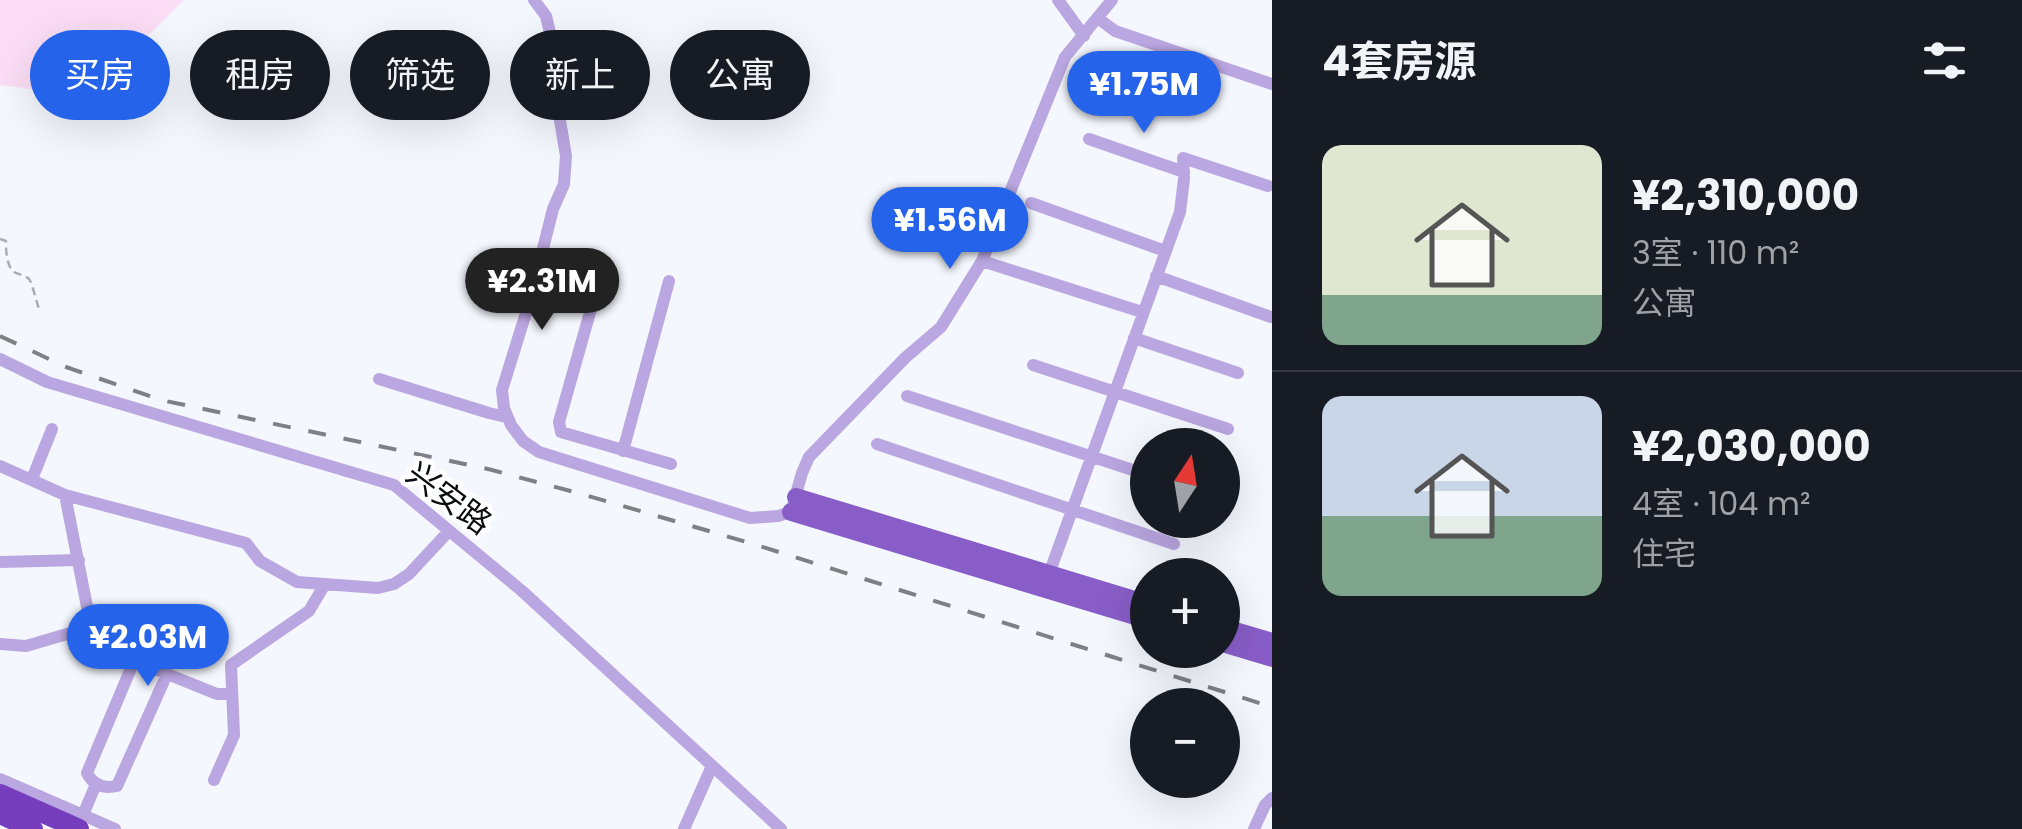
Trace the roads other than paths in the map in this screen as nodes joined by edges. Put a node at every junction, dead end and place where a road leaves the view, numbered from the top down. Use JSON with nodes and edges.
{"nodes":[{"id":1,"x":534,"y":0,"type":"edge"},
{"id":2,"x":1058,"y":0,"type":"edge"},
{"id":3,"x":1112,"y":0,"type":"edge"},
{"id":4,"x":1098,"y":19,"type":"junction"},
{"id":5,"x":1084,"y":36,"type":"junction"},
{"id":6,"x":1272,"y":84,"type":"edge"},
{"id":7,"x":1089,"y":139,"type":"dead end"},
{"id":8,"x":1184,"y":172,"type":"junction"},
{"id":9,"x":1268,"y":186,"type":"dead end"},
{"id":10,"x":1030,"y":203,"type":"dead end"},
{"id":11,"x":1166,"y":251,"type":"junction"},
{"id":12,"x":982,"y":261,"type":"junction"},
{"id":13,"x":604,"y":262,"type":"dead end"},
{"id":14,"x":1156,"y":276,"type":"junction"},
{"id":15,"x":669,"y":280,"type":"dead end"},
{"id":16,"x":1142,"y":312,"type":"junction"},
{"id":17,"x":1271,"y":317,"type":"edge"},
{"id":18,"x":1134,"y":338,"type":"junction"},
{"id":19,"x":0,"y":359,"type":"edge"},
{"id":20,"x":1033,"y":365,"type":"dead end"},
{"id":21,"x":1238,"y":373,"type":"dead end"},
{"id":22,"x":378,"y":379,"type":"dead end"},
{"id":23,"x":1116,"y":392,"type":"junction"},
{"id":24,"x":906,"y":396,"type":"dead end"},
{"id":25,"x":506,"y":417,"type":"junction"},
{"id":26,"x":1225,"y":428,"type":"edge"},
{"id":27,"x":52,"y":429,"type":"dead end"},
{"id":28,"x":877,"y":444,"type":"dead end"},
{"id":29,"x":621,"y":450,"type":"junction"},
{"id":30,"x":1092,"y":457,"type":"junction"},
{"id":31,"x":672,"y":464,"type":"dead end"},
{"id":32,"x":0,"y":466,"type":"edge"},
{"id":33,"x":1130,"y":469,"type":"edge"},
{"id":34,"x":610,"y":475,"type":"junction"},
{"id":35,"x":32,"y":479,"type":"junction"},
{"id":36,"x":66,"y":495,"type":"junction"},
{"id":37,"x":793,"y":505,"type":"junction"},
{"id":38,"x":1073,"y":510,"type":"junction"},
{"id":39,"x":449,"y":530,"type":"junction"},
{"id":40,"x":1174,"y":544,"type":"dead end"},
{"id":41,"x":79,"y":560,"type":"junction"},
{"id":42,"x":0,"y":562,"type":"edge"},
{"id":43,"x":1049,"y":574,"type":"junction"},
{"id":44,"x":325,"y":584,"type":"junction"},
{"id":45,"x":1130,"y":599,"type":"edge"},
{"id":46,"x":1130,"y":614,"type":"edge"},
{"id":47,"x":1240,"y":632,"type":"edge"},
{"id":48,"x":74,"y":637,"type":"dead end"},
{"id":49,"x":1272,"y":642,"type":"edge"},
{"id":50,"x":0,"y":644,"type":"edge"},
{"id":51,"x":1240,"y":648,"type":"edge"},
{"id":52,"x":1272,"y":658,"type":"edge"},
{"id":53,"x":134,"y":661,"type":"junction"},
{"id":54,"x":167,"y":674,"type":"junction"},
{"id":55,"x":232,"y":694,"type":"junction"},
{"id":56,"x":712,"y":766,"type":"junction"},
{"id":57,"x":0,"y":779,"type":"edge"},
{"id":58,"x":214,"y":780,"type":"dead end"},
{"id":59,"x":96,"y":784,"type":"junction"},
{"id":60,"x":0,"y":794,"type":"edge"},
{"id":61,"x":1272,"y":798,"type":"edge"},
{"id":62,"x":0,"y":814,"type":"edge"},
{"id":63,"x":81,"y":822,"type":"edge"},
{"id":64,"x":33,"y":829,"type":"edge"},
{"id":65,"x":115,"y":829,"type":"edge"},
{"id":66,"x":684,"y":829,"type":"edge"},
{"id":67,"x":781,"y":829,"type":"edge"},
{"id":68,"x":1254,"y":829,"type":"edge"}],
"edges":[{"from":1,"to":25,"type":"street"},
{"from":2,"to":5,"type":"street"},
{"from":3,"to":4,"type":"street"},
{"from":4,"to":5,"type":"street"},
{"from":4,"to":6,"type":"street"},
{"from":5,"to":12,"type":"street"},
{"from":7,"to":8,"type":"street"},
{"from":8,"to":9,"type":"street"},
{"from":8,"to":11,"type":"street"},
{"from":10,"to":11,"type":"street"},
{"from":11,"to":14,"type":"street"},
{"from":12,"to":16,"type":"street"},
{"from":12,"to":37,"type":"street"},
{"from":13,"to":29,"type":"street"},
{"from":14,"to":16,"type":"street"},
{"from":14,"to":17,"type":"street"},
{"from":15,"to":29,"type":"street"},
{"from":16,"to":18,"type":"street"},
{"from":18,"to":21,"type":"street"},
{"from":18,"to":23,"type":"street"},
{"from":19,"to":39,"type":"street","name":"兴安路"},
{"from":20,"to":23,"type":"street"},
{"from":22,"to":25,"type":"street"},
{"from":23,"to":26,"type":"street"},
{"from":23,"to":30,"type":"street"},
{"from":24,"to":30,"type":"street"},
{"from":25,"to":34,"type":"street"},
{"from":27,"to":35,"type":"street"},
{"from":28,"to":38,"type":"street"},
{"from":29,"to":31,"type":"street"},
{"from":29,"to":34,"type":"street"},
{"from":30,"to":33,"type":"street"},
{"from":30,"to":38,"type":"street"},
{"from":32,"to":35,"type":"street"},
{"from":34,"to":37,"type":"street"},
{"from":35,"to":36,"type":"street"},
{"from":36,"to":41,"type":"street"},
{"from":36,"to":44,"type":"street"},
{"from":37,"to":43,"type":"main road"},
{"from":37,"to":46,"type":"main road"},
{"from":38,"to":40,"type":"street"},
{"from":38,"to":43,"type":"street"},
{"from":39,"to":44,"type":"street"},
{"from":39,"to":56,"type":"street","name":"兴安路"},
{"from":41,"to":42,"type":"street"},
{"from":41,"to":50,"type":"street"},
{"from":43,"to":45,"type":"main road"},
{"from":44,"to":55,"type":"street"},
{"from":47,"to":49,"type":"main road"},
{"from":48,"to":53,"type":"street"},
{"from":51,"to":52,"type":"main road"},
{"from":53,"to":54,"type":"street"},
{"from":53,"to":59,"type":"street"},
{"from":54,"to":55,"type":"street"},
{"from":54,"to":59,"type":"street"},
{"from":55,"to":58,"type":"street"},
{"from":56,"to":66,"type":"street"},
{"from":56,"to":67,"type":"street","name":"兴安路"},
{"from":57,"to":63,"type":"street"},
{"from":59,"to":63,"type":"street"},
{"from":60,"to":63,"type":"highway"},
{"from":61,"to":68,"type":"street"},
{"from":62,"to":64,"type":"highway"},
{"from":63,"to":65,"type":"street"}]}
